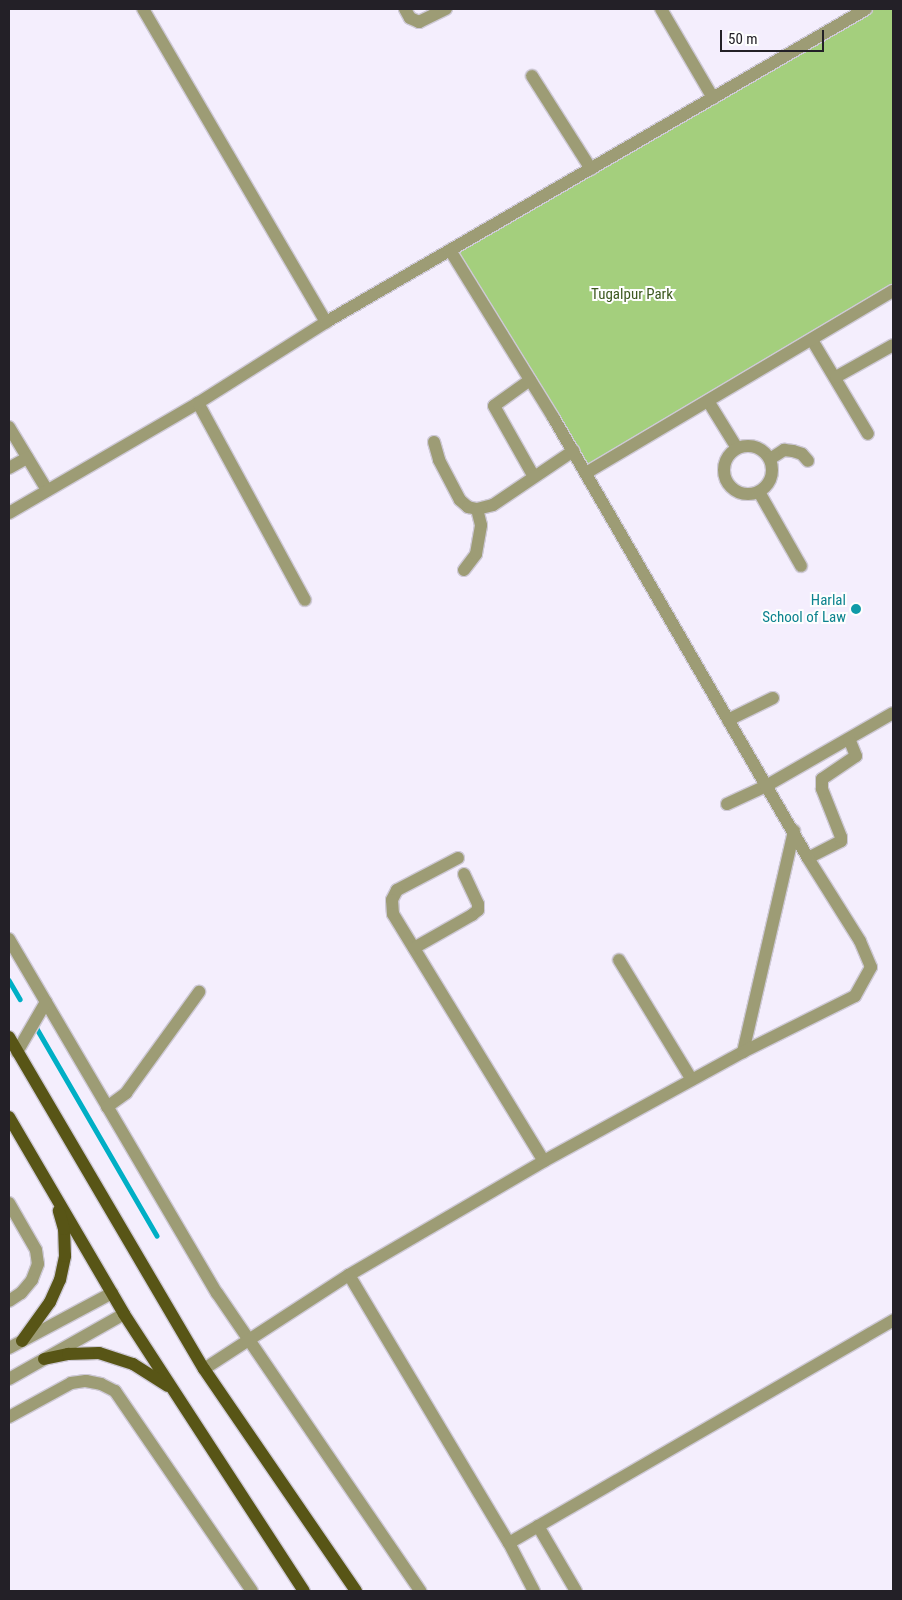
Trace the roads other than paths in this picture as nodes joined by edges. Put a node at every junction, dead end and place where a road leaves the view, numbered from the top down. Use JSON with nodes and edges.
{"nodes":[{"id":1,"x":144,"y":9,"type":"edge"},
{"id":2,"x":405,"y":9,"type":"edge"},
{"id":3,"x":446,"y":9,"type":"edge"},
{"id":4,"x":661,"y":9,"type":"edge"},
{"id":5,"x":866,"y":9,"type":"edge"},
{"id":6,"x":532,"y":76,"type":"dead end"},
{"id":7,"x":713,"y":98,"type":"junction"},
{"id":8,"x":590,"y":169,"type":"junction"},
{"id":9,"x":450,"y":250,"type":"junction"},
{"id":10,"x":893,"y":291,"type":"edge"},
{"id":11,"x":326,"y":322,"type":"junction"},
{"id":12,"x":812,"y":340,"type":"junction"},
{"id":13,"x":893,"y":345,"type":"edge"},
{"id":14,"x":836,"y":377,"type":"junction"},
{"id":15,"x":530,"y":380,"type":"junction"},
{"id":16,"x":708,"y":401,"type":"junction"},
{"id":17,"x":198,"y":403,"type":"junction"},
{"id":18,"x":9,"y":427,"type":"edge"},
{"id":19,"x":868,"y":434,"type":"dead end"},
{"id":20,"x":434,"y":442,"type":"dead end"},
{"id":21,"x":737,"y":448,"type":"junction"},
{"id":22,"x":573,"y":451,"type":"junction"},
{"id":23,"x":27,"y":458,"type":"junction"},
{"id":24,"x":770,"y":459,"type":"junction"},
{"id":25,"x":808,"y":461,"type":"dead end"},
{"id":26,"x":9,"y":468,"type":"edge"},
{"id":27,"x":586,"y":473,"type":"junction"},
{"id":28,"x":534,"y":477,"type":"junction"},
{"id":29,"x":48,"y":490,"type":"junction"},
{"id":30,"x":759,"y":492,"type":"junction"},
{"id":31,"x":477,"y":509,"type":"junction"},
{"id":32,"x":9,"y":514,"type":"edge"},
{"id":33,"x":800,"y":566,"type":"dead end"},
{"id":34,"x":464,"y":570,"type":"dead end"},
{"id":35,"x":305,"y":600,"type":"dead end"},
{"id":36,"x":774,"y":698,"type":"dead end"},
{"id":37,"x":893,"y":713,"type":"edge"},
{"id":38,"x":728,"y":720,"type":"junction"},
{"id":39,"x":849,"y":738,"type":"junction"},
{"id":40,"x":766,"y":786,"type":"junction"},
{"id":41,"x":727,"y":804,"type":"dead end"},
{"id":42,"x":794,"y":831,"type":"junction"},
{"id":43,"x":458,"y":858,"type":"dead end"},
{"id":44,"x":808,"y":858,"type":"junction"},
{"id":45,"x":464,"y":874,"type":"dead end"},
{"id":46,"x":9,"y":939,"type":"edge"},
{"id":47,"x":414,"y":948,"type":"junction"},
{"id":48,"x":619,"y":960,"type":"dead end"},
{"id":49,"x":200,"y":992,"type":"dead end"},
{"id":50,"x":46,"y":1002,"type":"junction"},
{"id":51,"x":9,"y":1037,"type":"edge"},
{"id":52,"x":17,"y":1052,"type":"junction"},
{"id":53,"x":743,"y":1052,"type":"junction"},
{"id":54,"x":692,"y":1080,"type":"junction"},
{"id":55,"x":107,"y":1107,"type":"junction"},
{"id":56,"x":9,"y":1117,"type":"edge"},
{"id":57,"x":544,"y":1161,"type":"junction"},
{"id":58,"x":55,"y":1196,"type":"junction"},
{"id":59,"x":9,"y":1203,"type":"edge"},
{"id":60,"x":349,"y":1275,"type":"junction"},
{"id":61,"x":112,"y":1293,"type":"junction"},
{"id":62,"x":9,"y":1301,"type":"edge"},
{"id":63,"x":124,"y":1314,"type":"junction"},
{"id":64,"x":893,"y":1320,"type":"edge"},
{"id":65,"x":247,"y":1340,"type":"junction"},
{"id":66,"x":22,"y":1341,"type":"junction"},
{"id":67,"x":9,"y":1348,"type":"edge"},
{"id":68,"x":44,"y":1359,"type":"junction"},
{"id":69,"x":204,"y":1369,"type":"junction"},
{"id":70,"x":9,"y":1379,"type":"edge"},
{"id":71,"x":172,"y":1389,"type":"junction"},
{"id":72,"x":9,"y":1417,"type":"edge"},
{"id":73,"x":538,"y":1526,"type":"junction"},
{"id":74,"x":508,"y":1543,"type":"junction"},
{"id":75,"x":252,"y":1591,"type":"edge"},
{"id":76,"x":304,"y":1591,"type":"edge"},
{"id":77,"x":356,"y":1591,"type":"edge"},
{"id":78,"x":420,"y":1591,"type":"edge"},
{"id":79,"x":534,"y":1591,"type":"edge"},
{"id":80,"x":576,"y":1591,"type":"edge"}],
"edges":[{"from":1,"to":11,"type":"street"},
{"from":2,"to":3,"type":"street"},
{"from":4,"to":7,"type":"street"},
{"from":5,"to":7,"type":"street"},
{"from":6,"to":8,"type":"street"},
{"from":7,"to":8,"type":"street"},
{"from":8,"to":9,"type":"street"},
{"from":9,"to":11,"type":"street"},
{"from":9,"to":15,"type":"street"},
{"from":10,"to":12,"type":"street"},
{"from":11,"to":17,"type":"street"},
{"from":12,"to":14,"type":"street"},
{"from":12,"to":16,"type":"street"},
{"from":13,"to":14,"type":"street"},
{"from":14,"to":19,"type":"street"},
{"from":15,"to":22,"type":"street"},
{"from":15,"to":28,"type":"street"},
{"from":16,"to":21,"type":"street"},
{"from":16,"to":27,"type":"street"},
{"from":17,"to":29,"type":"street"},
{"from":17,"to":35,"type":"street"},
{"from":18,"to":23,"type":"street"},
{"from":20,"to":31,"type":"street"},
{"from":21,"to":24,"type":"street"},
{"from":21,"to":30,"type":"street"},
{"from":22,"to":27,"type":"street"},
{"from":22,"to":28,"type":"street"},
{"from":23,"to":26,"type":"street"},
{"from":23,"to":29,"type":"street"},
{"from":24,"to":25,"type":"street"},
{"from":24,"to":30,"type":"street"},
{"from":27,"to":38,"type":"street"},
{"from":28,"to":31,"type":"street"},
{"from":29,"to":32,"type":"street"},
{"from":30,"to":33,"type":"street"},
{"from":31,"to":34,"type":"street"},
{"from":36,"to":38,"type":"street"},
{"from":37,"to":39,"type":"street"},
{"from":38,"to":40,"type":"street"},
{"from":39,"to":40,"type":"street"},
{"from":39,"to":44,"type":"street"},
{"from":40,"to":41,"type":"street"},
{"from":40,"to":42,"type":"street"},
{"from":42,"to":44,"type":"street"},
{"from":42,"to":53,"type":"street"},
{"from":43,"to":47,"type":"street"},
{"from":44,"to":53,"type":"street"},
{"from":45,"to":47,"type":"street"},
{"from":46,"to":50,"type":"street"},
{"from":47,"to":57,"type":"street"},
{"from":48,"to":54,"type":"street"},
{"from":49,"to":55,"type":"street"},
{"from":50,"to":52,"type":"street"},
{"from":50,"to":55,"type":"street"},
{"from":51,"to":52,"type":"main road"},
{"from":52,"to":69,"type":"main road"},
{"from":53,"to":54,"type":"street"},
{"from":54,"to":57,"type":"street"},
{"from":55,"to":65,"type":"street"},
{"from":56,"to":58,"type":"main road"},
{"from":57,"to":60,"type":"street"},
{"from":58,"to":61,"type":"main road"},
{"from":58,"to":66,"type":"main road"},
{"from":59,"to":62,"type":"street"},
{"from":60,"to":65,"type":"street"},
{"from":60,"to":74,"type":"street"},
{"from":61,"to":63,"type":"main road"},
{"from":61,"to":66,"type":"street"},
{"from":63,"to":68,"type":"street"},
{"from":63,"to":71,"type":"main road"},
{"from":64,"to":73,"type":"street"},
{"from":65,"to":69,"type":"street"},
{"from":65,"to":78,"type":"street"},
{"from":66,"to":67,"type":"street"},
{"from":68,"to":70,"type":"street"},
{"from":68,"to":71,"type":"main road"},
{"from":69,"to":77,"type":"main road"},
{"from":71,"to":76,"type":"main road"},
{"from":72,"to":75,"type":"street"},
{"from":73,"to":74,"type":"street"},
{"from":73,"to":80,"type":"street"},
{"from":74,"to":79,"type":"street"}]}
